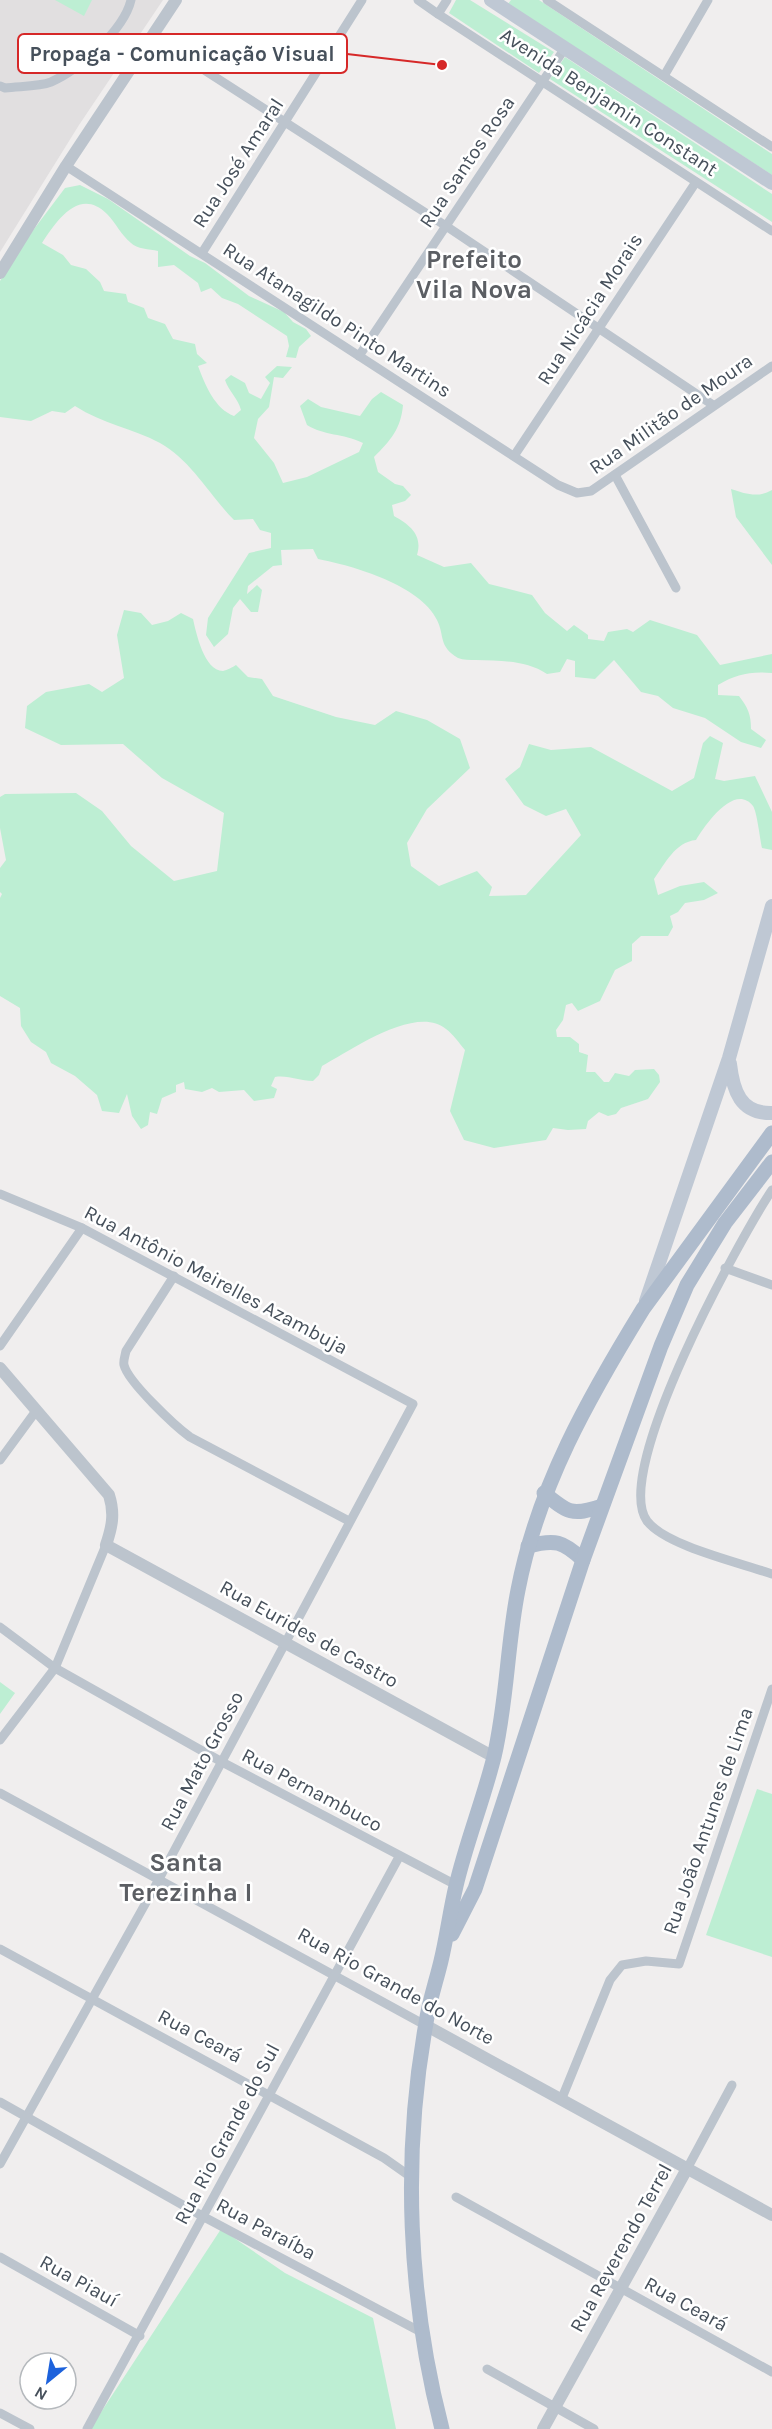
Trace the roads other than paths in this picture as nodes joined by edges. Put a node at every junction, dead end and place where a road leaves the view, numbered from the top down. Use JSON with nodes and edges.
{"nodes":[{"id":1,"x":131,"y":0,"type":"edge"},
{"id":2,"x":177,"y":0,"type":"edge"},
{"id":3,"x":362,"y":0,"type":"edge"},
{"id":4,"x":418,"y":0,"type":"edge"},
{"id":5,"x":447,"y":0,"type":"edge"},
{"id":6,"x":547,"y":0,"type":"edge"},
{"id":7,"x":708,"y":0,"type":"edge"},
{"id":8,"x":496,"y":1,"type":"edge"},
{"id":9,"x":438,"y":14,"type":"junction"},
{"id":10,"x":153,"y":37,"type":"junction"},
{"id":11,"x":565,"y":48,"type":"junction"},
{"id":12,"x":664,"y":76,"type":"junction"},
{"id":13,"x":542,"y":82,"type":"junction"},
{"id":14,"x":0,"y":86,"type":"edge"},
{"id":15,"x":286,"y":122,"type":"junction"},
{"id":16,"x":772,"y":147,"type":"edge"},
{"id":17,"x":66,"y":166,"type":"junction"},
{"id":18,"x":696,"y":182,"type":"junction"},
{"id":19,"x":772,"y":183,"type":"edge"},
{"id":20,"x":446,"y":226,"type":"junction"},
{"id":21,"x":772,"y":231,"type":"edge"},
{"id":22,"x":202,"y":253,"type":"junction"},
{"id":23,"x":0,"y":273,"type":"edge"},
{"id":24,"x":598,"y":328,"type":"junction"},
{"id":25,"x":359,"y":356,"type":"junction"},
{"id":26,"x":772,"y":366,"type":"edge"},
{"id":27,"x":713,"y":405,"type":"junction"},
{"id":28,"x":514,"y":456,"type":"junction"},
{"id":29,"x":615,"y":475,"type":"junction"},
{"id":30,"x":591,"y":491,"type":"joint"},
{"id":31,"x":676,"y":588,"type":"dead end"},
{"id":32,"x":772,"y":906,"type":"edge"},
{"id":33,"x":729,"y":1059,"type":"junction"},
{"id":34,"x":772,"y":1113,"type":"edge"},
{"id":35,"x":772,"y":1133,"type":"edge"},
{"id":36,"x":772,"y":1161,"type":"edge"},
{"id":37,"x":772,"y":1190,"type":"edge"},
{"id":38,"x":0,"y":1194,"type":"edge"},
{"id":39,"x":82,"y":1228,"type":"junction"},
{"id":40,"x":725,"y":1268,"type":"junction"},
{"id":41,"x":174,"y":1276,"type":"junction"},
{"id":42,"x":772,"y":1285,"type":"edge"},
{"id":43,"x":643,"y":1309,"type":"junction"},
{"id":44,"x":0,"y":1346,"type":"edge"},
{"id":45,"x":0,"y":1368,"type":"edge"},
{"id":46,"x":413,"y":1404,"type":"joint"},
{"id":47,"x":36,"y":1411,"type":"junction"},
{"id":48,"x":0,"y":1460,"type":"edge"},
{"id":49,"x":544,"y":1492,"type":"junction"},
{"id":50,"x":602,"y":1506,"type":"junction"},
{"id":51,"x":349,"y":1521,"type":"junction"},
{"id":52,"x":106,"y":1545,"type":"junction"},
{"id":53,"x":528,"y":1546,"type":"junction"},
{"id":54,"x":583,"y":1560,"type":"junction"},
{"id":55,"x":772,"y":1574,"type":"edge"},
{"id":56,"x":0,"y":1627,"type":"edge"},
{"id":57,"x":285,"y":1642,"type":"junction"},
{"id":58,"x":55,"y":1668,"type":"junction"},
{"id":59,"x":772,"y":1689,"type":"edge"},
{"id":60,"x":0,"y":1740,"type":"edge"},
{"id":61,"x":494,"y":1757,"type":"junction"},
{"id":62,"x":222,"y":1762,"type":"junction"},
{"id":63,"x":0,"y":1794,"type":"edge"},
{"id":64,"x":399,"y":1857,"type":"junction"},
{"id":65,"x":158,"y":1881,"type":"junction"},
{"id":66,"x":456,"y":1885,"type":"junction"},
{"id":67,"x":0,"y":1949,"type":"edge"},
{"id":68,"x":443,"y":1950,"type":"junction"},
{"id":69,"x":334,"y":1974,"type":"junction"},
{"id":70,"x":94,"y":2000,"type":"junction"},
{"id":71,"x":425,"y":2025,"type":"junction"},
{"id":72,"x":732,"y":2085,"type":"dead end"},
{"id":73,"x":268,"y":2094,"type":"junction"},
{"id":74,"x":562,"y":2098,"type":"junction"},
{"id":75,"x":0,"y":2102,"type":"edge"},
{"id":76,"x":25,"y":2116,"type":"junction"},
{"id":77,"x":0,"y":2164,"type":"edge"},
{"id":78,"x":688,"y":2167,"type":"junction"},
{"id":79,"x":411,"y":2177,"type":"junction"},
{"id":80,"x":456,"y":2198,"type":"dead end"},
{"id":81,"x":772,"y":2215,"type":"edge"},
{"id":82,"x":204,"y":2217,"type":"junction"},
{"id":83,"x":0,"y":2257,"type":"edge"},
{"id":84,"x":621,"y":2288,"type":"junction"},
{"id":85,"x":421,"y":2332,"type":"junction"},
{"id":86,"x":140,"y":2336,"type":"junction"},
{"id":87,"x":487,"y":2369,"type":"dead end"},
{"id":88,"x":772,"y":2372,"type":"edge"},
{"id":89,"x":555,"y":2407,"type":"junction"},
{"id":90,"x":0,"y":2413,"type":"edge"},
{"id":91,"x":30,"y":2429,"type":"edge"},
{"id":92,"x":87,"y":2429,"type":"edge"},
{"id":93,"x":442,"y":2429,"type":"edge"},
{"id":94,"x":543,"y":2429,"type":"edge"},
{"id":95,"x":594,"y":2429,"type":"edge"}],
"edges":[{"from":1,"to":14,"type":"street"},
{"from":2,"to":10,"type":"street"},
{"from":3,"to":15,"type":"street","name":"Rua José Amaral"},
{"from":4,"to":9,"type":"street","name":"Avenida Benjamin Constant"},
{"from":5,"to":9,"type":"street"},
{"from":6,"to":12,"type":"street"},
{"from":7,"to":12,"type":"street"},
{"from":8,"to":11,"type":"main road","name":"Avenida Benjamin Constant"},
{"from":9,"to":13,"type":"street","name":"Avenida Benjamin Constant"},
{"from":10,"to":15,"type":"street"},
{"from":10,"to":17,"type":"street"},
{"from":11,"to":13,"type":"street","name":"Rua Santos Rosa"},
{"from":11,"to":19,"type":"main road","name":"Avenida Benjamin Constant"},
{"from":12,"to":16,"type":"street"},
{"from":13,"to":18,"type":"street","name":"Avenida Benjamin Constant"},
{"from":13,"to":20,"type":"street","name":"Rua Santos Rosa"},
{"from":15,"to":20,"type":"street"},
{"from":15,"to":22,"type":"street","name":"Rua José Amaral"},
{"from":17,"to":22,"type":"street","name":"Rua Atanagildo Pinto Martins"},
{"from":17,"to":23,"type":"street"},
{"from":18,"to":21,"type":"street","name":"Avenida Benjamin Constant"},
{"from":18,"to":24,"type":"street","name":"Rua Nicácia Morais"},
{"from":20,"to":24,"type":"street"},
{"from":20,"to":25,"type":"street","name":"Rua Santos Rosa"},
{"from":22,"to":25,"type":"street","name":"Rua Atanagildo Pinto Martins"},
{"from":24,"to":27,"type":"street"},
{"from":24,"to":28,"type":"street","name":"Rua Nicácia Morais"},
{"from":25,"to":28,"type":"street","name":"Rua Atanagildo Pinto Martins"},
{"from":26,"to":27,"type":"street","name":"Rua Militão de Moura"},
{"from":27,"to":29,"type":"street","name":"Rua Militão de Moura"},
{"from":28,"to":30,"type":"street","name":"Rua Atanagildo Pinto Martins"},
{"from":29,"to":30,"type":"street","name":"Rua Militão de Moura"},
{"from":29,"to":31,"type":"street"},
{"from":32,"to":33,"type":"main road"},
{"from":33,"to":34,"type":"main road"},
{"from":33,"to":43,"type":"main road"},
{"from":35,"to":43,"type":"main road"},
{"from":36,"to":50,"type":"main road"},
{"from":37,"to":40,"type":"street"},
{"from":38,"to":39,"type":"street","name":"Rua Antônio Meirelles Azambuja"},
{"from":39,"to":41,"type":"street","name":"Rua Antônio Meirelles Azambuja"},
{"from":39,"to":44,"type":"street"},
{"from":40,"to":42,"type":"street"},
{"from":40,"to":55,"type":"street"},
{"from":41,"to":46,"type":"street","name":"Rua Antônio Meirelles Azambuja"},
{"from":41,"to":51,"type":"street"},
{"from":43,"to":49,"type":"main road"},
{"from":45,"to":47,"type":"street"},
{"from":46,"to":51,"type":"street","name":"Rua Mato Grosso"},
{"from":47,"to":48,"type":"street"},
{"from":47,"to":52,"type":"street"},
{"from":49,"to":50,"type":"main road"},
{"from":49,"to":53,"type":"main road"},
{"from":50,"to":54,"type":"main road"},
{"from":51,"to":57,"type":"street","name":"Rua Mato Grosso"},
{"from":52,"to":57,"type":"street","name":"Rua Eurides de Castro"},
{"from":52,"to":58,"type":"street"},
{"from":53,"to":54,"type":"main road"},
{"from":53,"to":61,"type":"main road"},
{"from":54,"to":68,"type":"main road"},
{"from":56,"to":58,"type":"street","name":"Rua Pernambuco"},
{"from":57,"to":61,"type":"street","name":"Rua Eurides de Castro"},
{"from":57,"to":62,"type":"street","name":"Rua Mato Grosso"},
{"from":58,"to":60,"type":"street"},
{"from":58,"to":62,"type":"street","name":"Rua Pernambuco"},
{"from":59,"to":74,"type":"street","name":"Rua João Antunes de Lima"},
{"from":61,"to":66,"type":"main road"},
{"from":62,"to":64,"type":"street","name":"Rua Pernambuco"},
{"from":62,"to":65,"type":"street","name":"Rua Mato Grosso"},
{"from":63,"to":65,"type":"street","name":"Rua Rio Grande do Norte"},
{"from":64,"to":66,"type":"street","name":"Rua Pernambuco"},
{"from":64,"to":69,"type":"street","name":"Rua Rio Grande do Sul"},
{"from":65,"to":69,"type":"street","name":"Rua Rio Grande do Norte"},
{"from":65,"to":70,"type":"street","name":"Rua Mato Grosso"},
{"from":66,"to":68,"type":"main road"},
{"from":67,"to":70,"type":"street","name":"Rua Ceará"},
{"from":68,"to":71,"type":"main road"},
{"from":69,"to":71,"type":"street","name":"Rua Rio Grande do Norte"},
{"from":69,"to":73,"type":"street","name":"Rua Rio Grande do Sul"},
{"from":70,"to":73,"type":"street","name":"Rua Ceará"},
{"from":70,"to":76,"type":"street","name":"Rua Mato Grosso"},
{"from":71,"to":74,"type":"street","name":"Rua Rio Grande do Norte"},
{"from":71,"to":79,"type":"main road"},
{"from":72,"to":78,"type":"street","name":"Rua Reverendo Terrel"},
{"from":73,"to":79,"type":"street","name":"Rua Ceará"},
{"from":73,"to":82,"type":"street","name":"Rua Rio Grande do Sul"},
{"from":74,"to":78,"type":"street","name":"Rua Rio Grande do Norte"},
{"from":75,"to":76,"type":"street","name":"Rua Paraíba"},
{"from":76,"to":77,"type":"street","name":"Rua Mato Grosso"},
{"from":76,"to":82,"type":"street","name":"Rua Paraíba"},
{"from":78,"to":81,"type":"street","name":"Rua Rio Grande do Norte"},
{"from":78,"to":84,"type":"street","name":"Rua Reverendo Terrel"},
{"from":79,"to":85,"type":"main road"},
{"from":80,"to":84,"type":"street","name":"Rua Ceará"},
{"from":82,"to":85,"type":"street","name":"Rua Paraíba"},
{"from":82,"to":86,"type":"street","name":"Rua Rio Grande do Sul"},
{"from":83,"to":86,"type":"street","name":"Rua Piauí"},
{"from":84,"to":88,"type":"street","name":"Rua Ceará"},
{"from":84,"to":89,"type":"street","name":"Rua Reverendo Terrel"},
{"from":85,"to":93,"type":"main road"},
{"from":86,"to":92,"type":"street","name":"Rua Rio Grande do Sul"},
{"from":87,"to":89,"type":"street"},
{"from":89,"to":94,"type":"street","name":"Rua Reverendo Terrel"},
{"from":89,"to":95,"type":"street"},
{"from":90,"to":91,"type":"street"}]}
